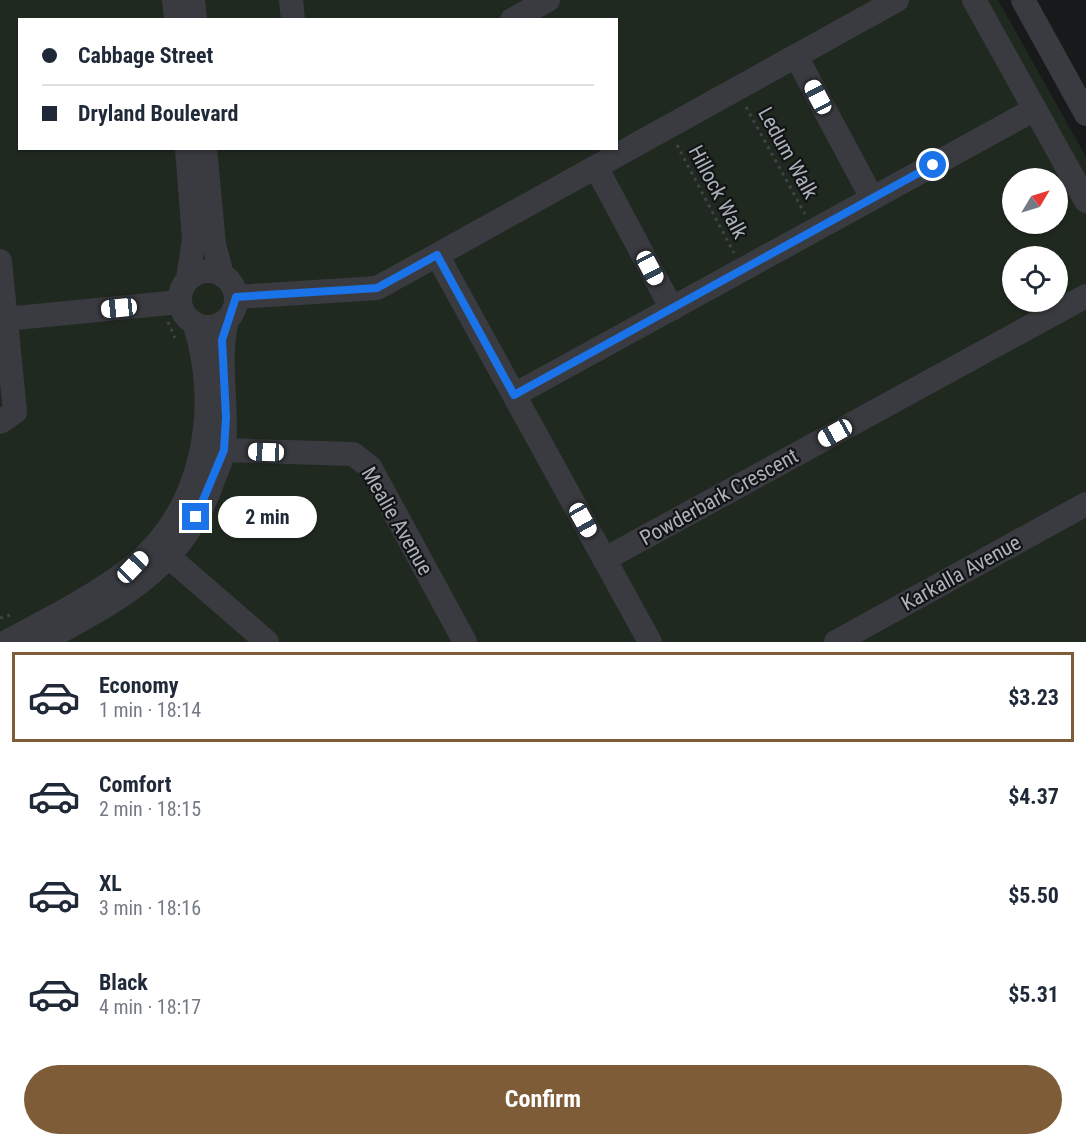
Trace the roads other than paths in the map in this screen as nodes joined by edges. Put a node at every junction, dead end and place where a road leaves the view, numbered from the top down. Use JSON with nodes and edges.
{"nodes":[{"id":1,"x":174,"y":0,"type":"edge"},
{"id":2,"x":193,"y":0,"type":"edge"},
{"id":3,"x":291,"y":0,"type":"edge"},
{"id":4,"x":548,"y":0,"type":"edge"},
{"id":5,"x":897,"y":0,"type":"edge"},
{"id":6,"x":974,"y":0,"type":"edge"},
{"id":7,"x":1023,"y":0,"type":"edge"},
{"id":8,"x":176,"y":18,"type":"edge"},
{"id":9,"x":195,"y":18,"type":"edge"},
{"id":10,"x":293,"y":18,"type":"edge"},
{"id":11,"x":516,"y":18,"type":"edge"},
{"id":12,"x":796,"y":56,"type":"junction"},
{"id":13,"x":1035,"y":109,"type":"junction"},
{"id":14,"x":1086,"y":114,"type":"edge"},
{"id":15,"x":187,"y":150,"type":"edge"},
{"id":16,"x":205,"y":150,"type":"edge"},
{"id":17,"x":596,"y":167,"type":"junction"},
{"id":18,"x":872,"y":198,"type":"junction"},
{"id":19,"x":1086,"y":201,"type":"edge"},
{"id":20,"x":437,"y":255,"type":"junction"},
{"id":21,"x":0,"y":271,"type":"edge"},
{"id":22,"x":222,"y":274,"type":"junction"},
{"id":23,"x":188,"y":279,"type":"junction"},
{"id":24,"x":1086,"y":296,"type":"edge"},
{"id":25,"x":236,"y":297,"type":"junction"},
{"id":26,"x":172,"y":303,"type":"junction"},
{"id":27,"x":672,"y":309,"type":"junction"},
{"id":28,"x":5,"y":319,"type":"junction"},
{"id":29,"x":227,"y":320,"type":"junction"},
{"id":30,"x":194,"y":323,"type":"junction"},
{"id":31,"x":514,"y":395,"type":"junction"},
{"id":32,"x":0,"y":422,"type":"edge"},
{"id":33,"x":224,"y":450,"type":"junction"},
{"id":34,"x":1086,"y":504,"type":"edge"},
{"id":35,"x":169,"y":557,"type":"junction"},
{"id":36,"x":605,"y":559,"type":"junction"},
{"id":37,"x":648,"y":641,"type":"edge"},
{"id":38,"x":6,"y":642,"type":"edge"},
{"id":39,"x":42,"y":642,"type":"edge"},
{"id":40,"x":267,"y":642,"type":"edge"},
{"id":41,"x":465,"y":642,"type":"edge"},
{"id":42,"x":836,"y":642,"type":"edge"}],
"edges":[{"from":1,"to":8,"type":"street"},
{"from":2,"to":9,"type":"street"},
{"from":3,"to":10,"type":"street"},
{"from":4,"to":11,"type":"street"},
{"from":5,"to":12,"type":"street"},
{"from":6,"to":13,"type":"street"},
{"from":7,"to":14,"type":"street"},
{"from":12,"to":17,"type":"street"},
{"from":12,"to":18,"type":"street"},
{"from":13,"to":18,"type":"street"},
{"from":13,"to":19,"type":"street"},
{"from":15,"to":23,"type":"street"},
{"from":16,"to":22,"type":"street"},
{"from":17,"to":20,"type":"street"},
{"from":17,"to":27,"type":"street"},
{"from":18,"to":27,"type":"street"},
{"from":20,"to":25,"type":"street"},
{"from":20,"to":31,"type":"street"},
{"from":21,"to":28,"type":"street"},
{"from":22,"to":23,"type":"street"},
{"from":22,"to":25,"type":"street"},
{"from":23,"to":26,"type":"street"},
{"from":24,"to":36,"type":"street","name":"Powderbark Crescent"},
{"from":25,"to":29,"type":"street"},
{"from":26,"to":28,"type":"street"},
{"from":26,"to":30,"type":"street"},
{"from":27,"to":31,"type":"street"},
{"from":28,"to":32,"type":"street"},
{"from":29,"to":30,"type":"street"},
{"from":29,"to":33,"type":"street"},
{"from":30,"to":38,"type":"street"},
{"from":31,"to":36,"type":"street"},
{"from":33,"to":35,"type":"street"},
{"from":33,"to":41,"type":"street","name":"Mealie Avenue"},
{"from":34,"to":42,"type":"street","name":"Karkalla Avenue"},
{"from":35,"to":39,"type":"street"},
{"from":35,"to":40,"type":"street"},
{"from":36,"to":37,"type":"street"}]}
